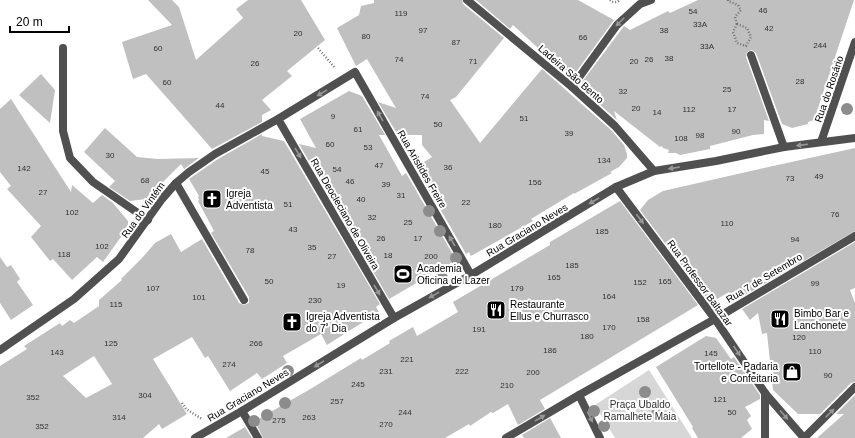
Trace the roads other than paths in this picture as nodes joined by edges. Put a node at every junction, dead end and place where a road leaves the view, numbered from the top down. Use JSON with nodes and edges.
{"nodes":[{"id":1,"x":467,"y":0,"type":"edge"},
{"id":2,"x":651,"y":0,"type":"edge"},
{"id":3,"x":855,"y":42,"type":"edge"},
{"id":4,"x":64,"y":48,"type":"dead end"},
{"id":5,"x":751,"y":55,"type":"dead end"},
{"id":6,"x":355,"y":72,"type":"joint"},
{"id":7,"x":572,"y":87,"type":"junction"},
{"id":8,"x":278,"y":119,"type":"junction"},
{"id":9,"x":855,"y":138,"type":"edge"},
{"id":10,"x":821,"y":142,"type":"junction"},
{"id":11,"x":784,"y":147,"type":"junction"},
{"id":12,"x":654,"y":171,"type":"junction"},
{"id":13,"x":176,"y":183,"type":"junction"},
{"id":14,"x":616,"y":187,"type":"junction"},
{"id":15,"x":148,"y":220,"type":"junction"},
{"id":16,"x":855,"y":236,"type":"edge"},
{"id":17,"x":472,"y":275,"type":"junction"},
{"id":18,"x":244,"y":300,"type":"dead end"},
{"id":19,"x":394,"y":318,"type":"junction"},
{"id":20,"x":715,"y":319,"type":"junction"},
{"id":21,"x":0,"y":350,"type":"edge"},
{"id":22,"x":855,"y":387,"type":"edge"},
{"id":23,"x":765,"y":393,"type":"junction"},
{"id":24,"x":579,"y":395,"type":"junction"},
{"id":25,"x":242,"y":411,"type":"junction"},
{"id":26,"x":195,"y":438,"type":"edge"},
{"id":27,"x":258,"y":438,"type":"edge"},
{"id":28,"x":506,"y":438,"type":"edge"},
{"id":29,"x":600,"y":438,"type":"edge"},
{"id":30,"x":765,"y":438,"type":"edge"},
{"id":31,"x":804,"y":438,"type":"edge"}],
"edges":[{"from":1,"to":7,"type":"street","name":"Ladeira São Bento"},
{"from":2,"to":7,"type":"street","one_way":true},
{"from":3,"to":10,"type":"street","name":"Rua do Rosário"},
{"from":4,"to":15,"type":"street"},
{"from":5,"to":11,"type":"street"},
{"from":6,"to":8,"type":"street","name":"Rua do Vintém","one_way":true},
{"from":17,"to":6,"type":"street","name":"Rua Aristides Freire","one_way":true},
{"from":7,"to":12,"type":"street","name":"Ladeira São Bento"},
{"from":8,"to":13,"type":"street","name":"Rua do Vintém"},
{"from":8,"to":19,"type":"street","name":"Rua Deocleciano de Oliveira","one_way":true},
{"from":9,"to":10,"type":"street","name":"Rua Graciano Neves"},
{"from":10,"to":11,"type":"street","name":"Rua Graciano Neves","one_way":true},
{"from":11,"to":12,"type":"street","name":"Rua Graciano Neves","one_way":true},
{"from":12,"to":14,"type":"street","name":"Rua Graciano Neves"},
{"from":13,"to":15,"type":"street","name":"Rua do Vintém"},
{"from":13,"to":18,"type":"street"},
{"from":14,"to":17,"type":"street","name":"Rua Graciano Neves","one_way":true},
{"from":14,"to":20,"type":"street","name":"Rua Professor Baltazar","one_way":true},
{"from":15,"to":21,"type":"street","name":"Rua do Vintém"},
{"from":16,"to":20,"type":"street","name":"Rua 7 de Setembro"},
{"from":17,"to":19,"type":"street","name":"Rua Graciano Neves","one_way":true},
{"from":19,"to":25,"type":"street","name":"Rua Graciano Neves","one_way":true},
{"from":20,"to":23,"type":"street","name":"Rua Professor Baltazar","one_way":true},
{"from":20,"to":24,"type":"street","name":"Rua 7 de Setembro"},
{"from":31,"to":22,"type":"street","one_way":true},
{"from":23,"to":30,"type":"street"},
{"from":23,"to":31,"type":"street","name":"Rua Professor Baltazar","one_way":true},
{"from":28,"to":24,"type":"street","name":"Rua 7 de Setembro","one_way":true},
{"from":24,"to":29,"type":"street","one_way":true},
{"from":25,"to":26,"type":"street","name":"Rua Graciano Neves"},
{"from":25,"to":27,"type":"street"}]}
